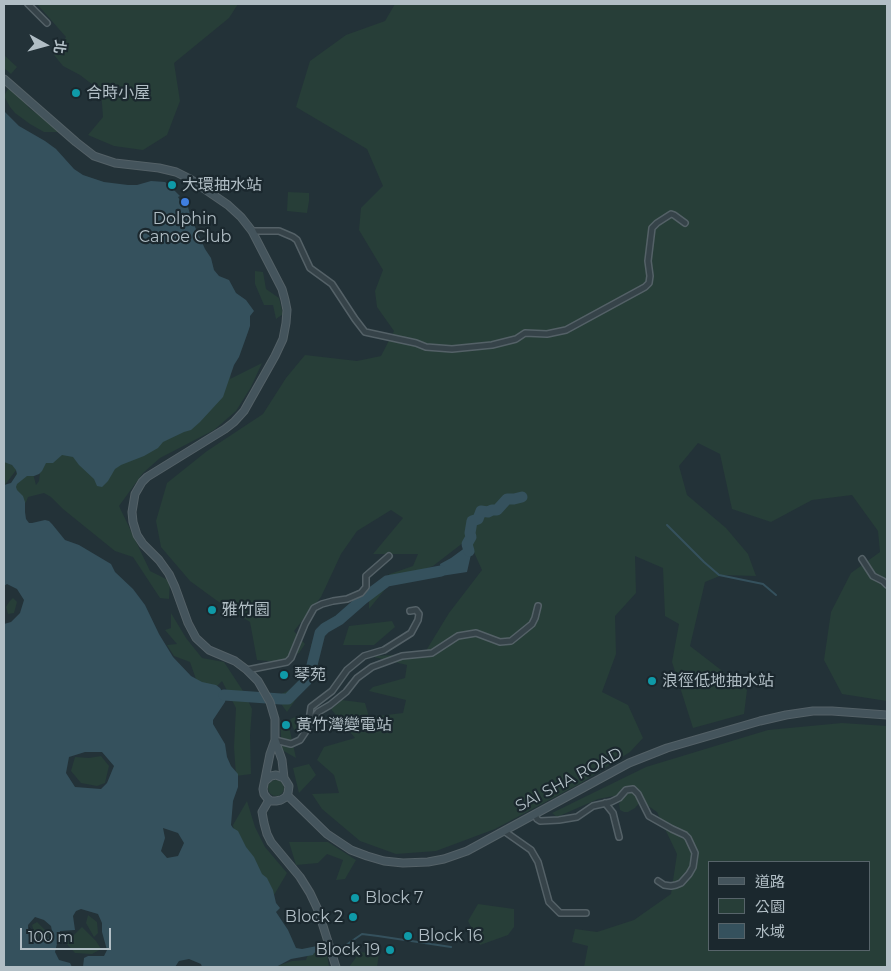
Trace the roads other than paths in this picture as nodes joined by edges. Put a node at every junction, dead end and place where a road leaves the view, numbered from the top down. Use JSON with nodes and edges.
{"nodes":[{"id":1,"x":28,"y":4,"type":"edge"},
{"id":2,"x":48,"y":23,"type":"dead end"},
{"id":3,"x":4,"y":79,"type":"edge"},
{"id":4,"x":685,"y":223,"type":"dead end"},
{"id":5,"x":252,"y":231,"type":"junction"},
{"id":6,"x":389,"y":556,"type":"dead end"},
{"id":7,"x":862,"y":559,"type":"dead end"},
{"id":8,"x":887,"y":585,"type":"edge"},
{"id":9,"x":538,"y":606,"type":"dead end"},
{"id":10,"x":410,"y":611,"type":"dead end"},
{"id":11,"x":247,"y":670,"type":"junction"},
{"id":12,"x":887,"y":715,"type":"edge"},
{"id":13,"x":308,"y":724,"type":"junction"},
{"id":14,"x":275,"y":740,"type":"junction"},
{"id":15,"x":284,"y":778,"type":"junction"},
{"id":16,"x":264,"y":782,"type":"junction"},
{"id":17,"x":287,"y":795,"type":"junction"},
{"id":18,"x":269,"y":800,"type":"junction"},
{"id":19,"x":605,"y":803,"type":"junction"},
{"id":20,"x":535,"y":814,"type":"junction"},
{"id":21,"x":504,"y":831,"type":"junction"},
{"id":22,"x":619,"y":837,"type":"dead end"},
{"id":23,"x":658,"y":881,"type":"dead end"},
{"id":24,"x":586,"y":913,"type":"dead end"},
{"id":25,"x":336,"y":967,"type":"edge"}],
"edges":[{"from":1,"to":2,"type":"street"},
{"from":3,"to":5,"type":"main road"},
{"from":4,"to":5,"type":"street"},
{"from":5,"to":11,"type":"main road"},
{"from":6,"to":11,"type":"street"},
{"from":7,"to":8,"type":"street"},
{"from":9,"to":13,"type":"street"},
{"from":10,"to":13,"type":"street"},
{"from":11,"to":14,"type":"main road"},
{"from":12,"to":20,"type":"main road","name":"SAI SHA ROAD"},
{"from":13,"to":14,"type":"street"},
{"from":14,"to":15,"type":"main road"},
{"from":14,"to":16,"type":"main road"},
{"from":15,"to":16,"type":"main road"},
{"from":15,"to":17,"type":"main road"},
{"from":16,"to":18,"type":"main road"},
{"from":17,"to":18,"type":"main road"},
{"from":17,"to":21,"type":"main road","name":"SAI SHA ROAD"},
{"from":18,"to":25,"type":"main road"},
{"from":19,"to":20,"type":"street"},
{"from":19,"to":22,"type":"street"},
{"from":19,"to":23,"type":"street"},
{"from":20,"to":21,"type":"main road","name":"SAI SHA ROAD"},
{"from":21,"to":24,"type":"street"}]}
